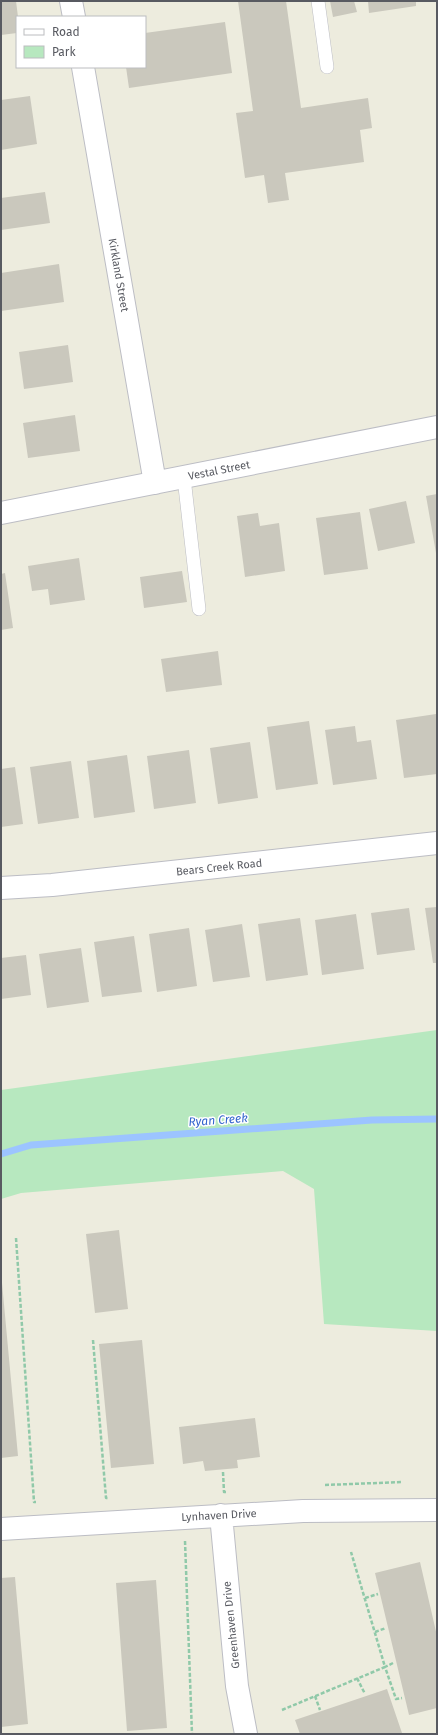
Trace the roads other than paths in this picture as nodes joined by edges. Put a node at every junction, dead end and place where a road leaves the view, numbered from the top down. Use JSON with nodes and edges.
{"nodes":[{"id":1,"x":71,"y":1,"type":"edge"},
{"id":2,"x":318,"y":1,"type":"edge"},
{"id":3,"x":74,"y":16,"type":"edge"},
{"id":4,"x":327,"y":67,"type":"dead end"},
{"id":5,"x":83,"y":68,"type":"edge"},
{"id":6,"x":437,"y":426,"type":"edge"},
{"id":7,"x":184,"y":478,"type":"junction"},
{"id":8,"x":155,"y":483,"type":"junction"},
{"id":9,"x":1,"y":513,"type":"edge"},
{"id":10,"x":199,"y":609,"type":"dead end"},
{"id":11,"x":437,"y":843,"type":"edge"},
{"id":12,"x":1,"y":888,"type":"edge"},
{"id":13,"x":437,"y":1510,"type":"edge"},
{"id":14,"x":221,"y":1515,"type":"junction"},
{"id":15,"x":1,"y":1529,"type":"edge"},
{"id":16,"x":246,"y":1734,"type":"edge"}],
"edges":[{"from":1,"to":3,"type":"street"},
{"from":2,"to":4,"type":"lane"},
{"from":5,"to":8,"type":"street","name":"Kirkland Street"},
{"from":6,"to":7,"type":"street","name":"Vestal Street"},
{"from":7,"to":8,"type":"street","name":"Vestal Street"},
{"from":7,"to":10,"type":"lane"},
{"from":8,"to":9,"type":"street","name":"Vestal Street"},
{"from":11,"to":12,"type":"street","name":"Bears Creek Road"},
{"from":13,"to":14,"type":"street","name":"Lynhaven Drive"},
{"from":14,"to":15,"type":"street","name":"Lynhaven Drive"},
{"from":14,"to":16,"type":"street","name":"Greenhaven Drive"}]}
